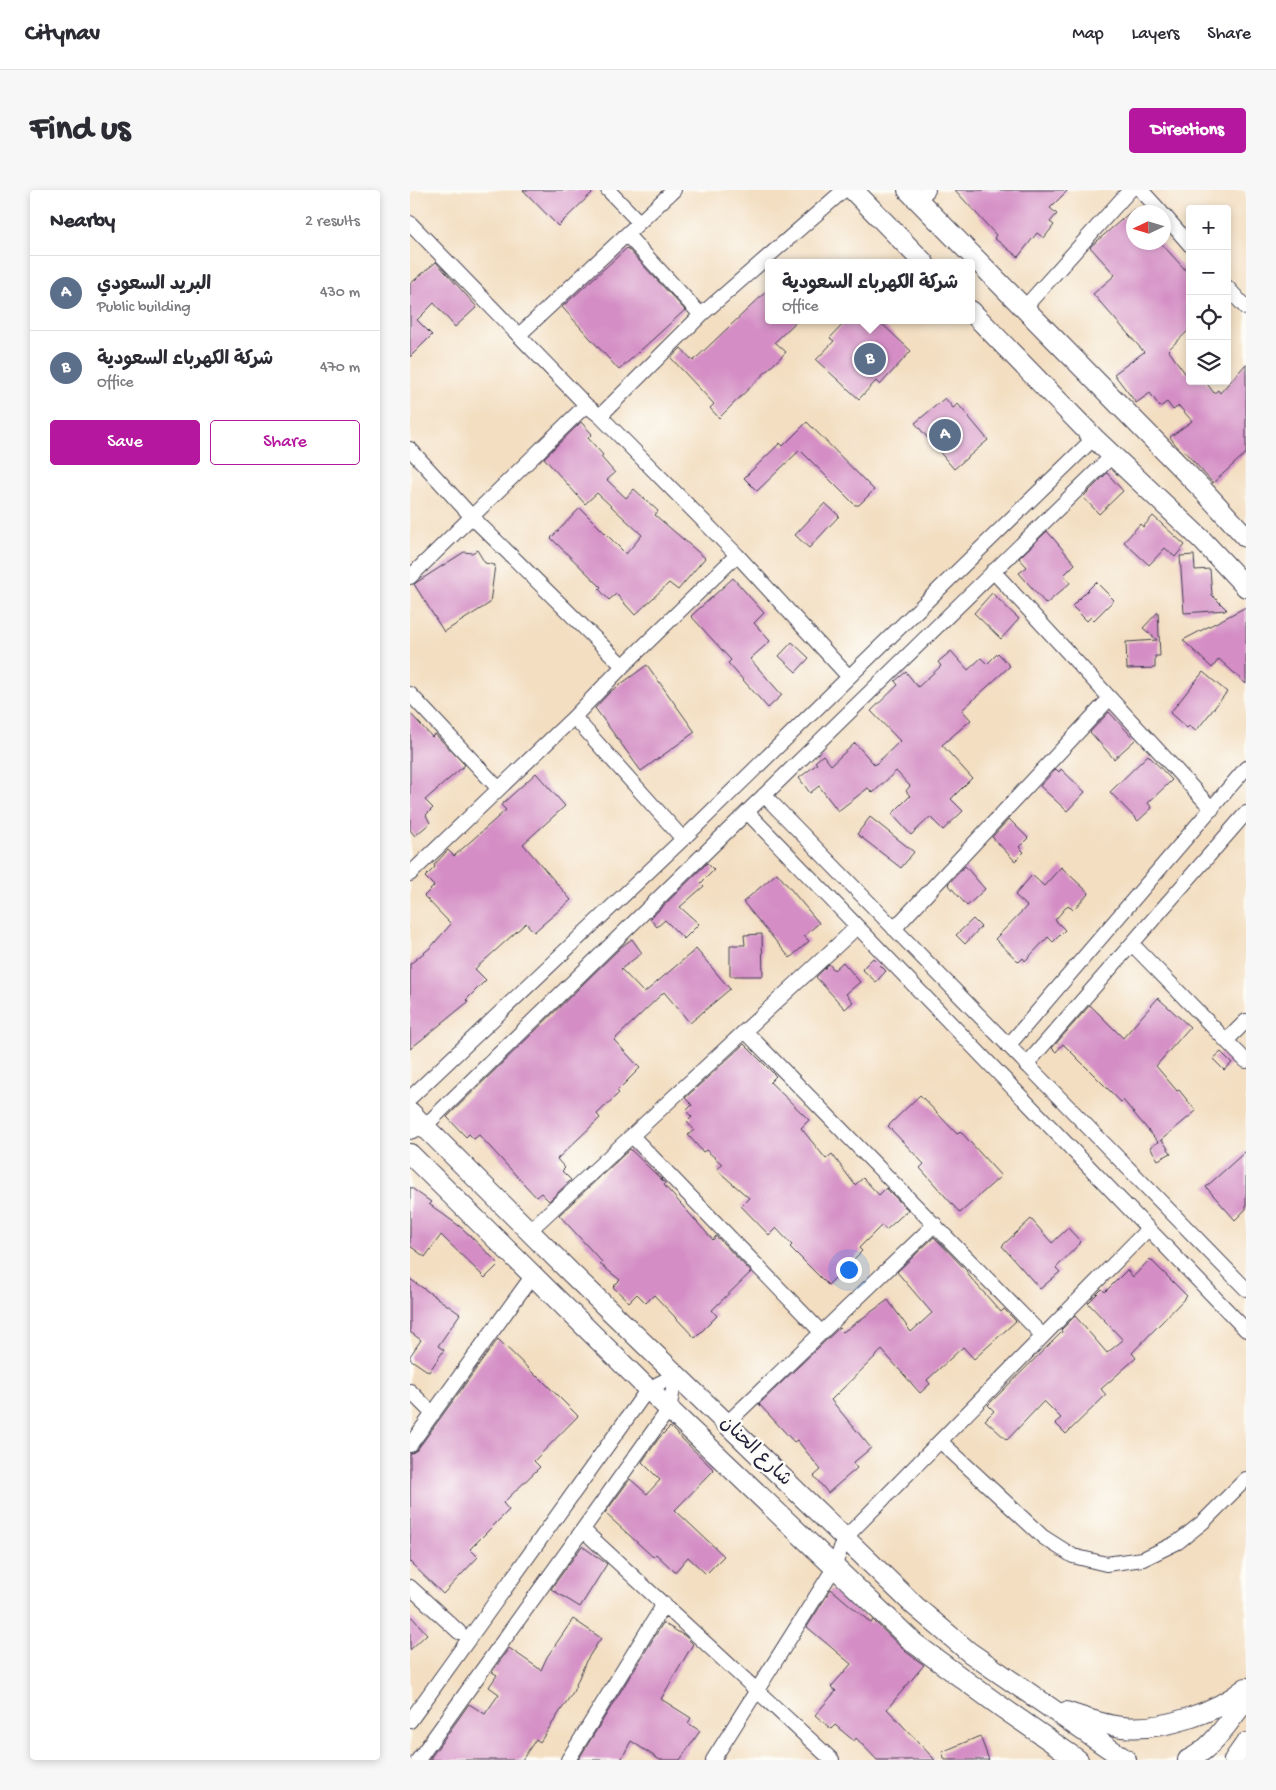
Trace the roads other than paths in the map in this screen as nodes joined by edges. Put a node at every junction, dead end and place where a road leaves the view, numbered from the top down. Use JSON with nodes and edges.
{"nodes":[{"id":1,"x":608,"y":190,"type":"edge"},
{"id":2,"x":674,"y":190,"type":"edge"},
{"id":3,"x":844,"y":190,"type":"edge"},
{"id":4,"x":853,"y":190,"type":"edge"},
{"id":5,"x":1130,"y":190,"type":"edge"},
{"id":6,"x":1141,"y":190,"type":"edge"},
{"id":7,"x":918,"y":193,"type":"edge"},
{"id":8,"x":1154,"y":205,"type":"edge"},
{"id":9,"x":639,"y":222,"type":"junction"},
{"id":10,"x":410,"y":223,"type":"edge"},
{"id":11,"x":1171,"y":224,"type":"edge"},
{"id":12,"x":627,"y":235,"type":"junction"},
{"id":13,"x":1186,"y":241,"type":"edge"},
{"id":14,"x":765,"y":259,"type":"edge"},
{"id":15,"x":765,"y":259,"type":"edge"},
{"id":16,"x":920,"y":259,"type":"edge"},
{"id":17,"x":1231,"y":291,"type":"edge"},
{"id":18,"x":1025,"y":307,"type":"junction"},
{"id":19,"x":1246,"y":308,"type":"edge"},
{"id":20,"x":701,"y":315,"type":"junction"},
{"id":21,"x":975,"y":316,"type":"edge"},
{"id":22,"x":519,"y":335,"type":"junction"},
{"id":23,"x":586,"y":405,"type":"junction"},
{"id":24,"x":600,"y":416,"type":"junction"},
{"id":25,"x":1094,"y":438,"type":"junction"},
{"id":26,"x":410,"y":449,"type":"edge"},
{"id":27,"x":1112,"y":456,"type":"junction"},
{"id":28,"x":472,"y":517,"type":"junction"},
{"id":29,"x":1246,"y":536,"type":"edge"},
{"id":30,"x":737,"y":555,"type":"junction"},
{"id":31,"x":993,"y":571,"type":"junction"},
{"id":32,"x":410,"y":577,"type":"edge"},
{"id":33,"x":1246,"y":588,"type":"edge"},
{"id":34,"x":623,"y":666,"type":"junction"},
{"id":35,"x":849,"y":677,"type":"junction"},
{"id":36,"x":410,"y":694,"type":"edge"},
{"id":37,"x":1110,"y":698,"type":"junction"},
{"id":38,"x":574,"y":717,"type":"junction"},
{"id":39,"x":1246,"y":768,"type":"edge"},
{"id":40,"x":499,"y":788,"type":"junction"},
{"id":41,"x":764,"y":795,"type":"junction"},
{"id":42,"x":1212,"y":808,"type":"junction"},
{"id":43,"x":747,"y":812,"type":"junction"},
{"id":44,"x":1246,"y":813,"type":"edge"},
{"id":45,"x":682,"y":839,"type":"junction"},
{"id":46,"x":410,"y":874,"type":"edge"},
{"id":47,"x":857,"y":927,"type":"junction"},
{"id":48,"x":894,"y":929,"type":"junction"},
{"id":49,"x":1132,"y":944,"type":"junction"},
{"id":50,"x":1246,"y":1021,"type":"edge"},
{"id":51,"x":744,"y":1031,"type":"junction"},
{"id":52,"x":1226,"y":1041,"type":"junction"},
{"id":53,"x":1008,"y":1046,"type":"junction"},
{"id":54,"x":1246,"y":1061,"type":"edge"},
{"id":55,"x":1026,"y":1065,"type":"junction"},
{"id":56,"x":410,"y":1098,"type":"edge"},
{"id":57,"x":410,"y":1112,"type":"edge"},
{"id":58,"x":417,"y":1129,"type":"edge"},
{"id":59,"x":632,"y":1136,"type":"junction"},
{"id":60,"x":410,"y":1154,"type":"edge"},
{"id":61,"x":935,"y":1224,"type":"junction"},
{"id":62,"x":1148,"y":1229,"type":"junction"},
{"id":63,"x":529,"y":1231,"type":"junction"},
{"id":64,"x":533,"y":1275,"type":"junction"},
{"id":65,"x":1246,"y":1289,"type":"edge"},
{"id":66,"x":1246,"y":1330,"type":"edge"},
{"id":67,"x":822,"y":1332,"type":"junction"},
{"id":68,"x":1043,"y":1336,"type":"junction"},
{"id":69,"x":676,"y":1375,"type":"junction"},
{"id":70,"x":648,"y":1389,"type":"junction"},
{"id":71,"x":410,"y":1391,"type":"edge"},
{"id":72,"x":669,"y":1409,"type":"junction"},
{"id":73,"x":433,"y":1414,"type":"junction"},
{"id":74,"x":726,"y":1424,"type":"junction"},
{"id":75,"x":940,"y":1442,"type":"junction"},
{"id":76,"x":410,"y":1445,"type":"edge"},
{"id":77,"x":1246,"y":1479,"type":"edge"},
{"id":78,"x":583,"y":1530,"type":"junction"},
{"id":79,"x":844,"y":1539,"type":"junction"},
{"id":80,"x":834,"y":1568,"type":"junction"},
{"id":81,"x":410,"y":1587,"type":"edge"},
{"id":82,"x":664,"y":1604,"type":"junction"},
{"id":83,"x":459,"y":1632,"type":"dead end"},
{"id":84,"x":1246,"y":1688,"type":"edge"},
{"id":85,"x":757,"y":1690,"type":"junction"},
{"id":86,"x":1246,"y":1700,"type":"edge"},
{"id":87,"x":1046,"y":1706,"type":"junction"},
{"id":88,"x":410,"y":1721,"type":"edge"},
{"id":89,"x":1021,"y":1721,"type":"junction"},
{"id":90,"x":1246,"y":1743,"type":"edge"},
{"id":91,"x":418,"y":1760,"type":"edge"},
{"id":92,"x":568,"y":1760,"type":"edge"},
{"id":93,"x":713,"y":1760,"type":"edge"},
{"id":94,"x":832,"y":1760,"type":"edge"},
{"id":95,"x":1056,"y":1760,"type":"edge"},
{"id":96,"x":1078,"y":1760,"type":"edge"},
{"id":97,"x":1126,"y":1760,"type":"edge"},
{"id":98,"x":1188,"y":1760,"type":"edge"},
{"id":99,"x":1234,"y":1760,"type":"edge"}],
"edges":[{"from":1,"to":9,"type":"street"},
{"from":2,"to":9,"type":"street"},
{"from":3,"to":15,"type":"street"},
{"from":4,"to":16,"type":"street"},
{"from":5,"to":18,"type":"street"},
{"from":6,"to":8,"type":"street"},
{"from":7,"to":18,"type":"street"},
{"from":9,"to":12,"type":"street"},
{"from":10,"to":22,"type":"street"},
{"from":11,"to":13,"type":"street"},
{"from":12,"to":20,"type":"street"},
{"from":12,"to":22,"type":"street"},
{"from":14,"to":20,"type":"street"},
{"from":17,"to":19,"type":"street"},
{"from":18,"to":29,"type":"street"},
{"from":20,"to":24,"type":"street"},
{"from":21,"to":25,"type":"street"},
{"from":22,"to":23,"type":"street"},
{"from":23,"to":24,"type":"street"},
{"from":23,"to":28,"type":"street"},
{"from":24,"to":30,"type":"street"},
{"from":25,"to":27,"type":"street"},
{"from":25,"to":35,"type":"street"},
{"from":26,"to":28,"type":"street"},
{"from":27,"to":31,"type":"street"},
{"from":27,"to":33,"type":"street"},
{"from":28,"to":32,"type":"street"},
{"from":28,"to":34,"type":"street"},
{"from":30,"to":34,"type":"street"},
{"from":30,"to":35,"type":"street"},
{"from":31,"to":37,"type":"street"},
{"from":31,"to":41,"type":"street"},
{"from":34,"to":38,"type":"street"},
{"from":35,"to":45,"type":"street"},
{"from":36,"to":40,"type":"street"},
{"from":37,"to":42,"type":"street"},
{"from":37,"to":48,"type":"street"},
{"from":38,"to":40,"type":"street"},
{"from":38,"to":45,"type":"street"},
{"from":39,"to":42,"type":"street"},
{"from":40,"to":46,"type":"street"},
{"from":41,"to":43,"type":"street"},
{"from":41,"to":48,"type":"street"},
{"from":42,"to":53,"type":"street"},
{"from":43,"to":47,"type":"street"},
{"from":43,"to":58,"type":"street"},
{"from":44,"to":49,"type":"street"},
{"from":45,"to":56,"type":"street"},
{"from":47,"to":51,"type":"street"},
{"from":47,"to":62,"type":"street"},
{"from":48,"to":53,"type":"street"},
{"from":49,"to":52,"type":"street"},
{"from":49,"to":55,"type":"street"},
{"from":50,"to":52,"type":"street"},
{"from":51,"to":59,"type":"street"},
{"from":51,"to":61,"type":"street"},
{"from":52,"to":54,"type":"street"},
{"from":53,"to":55,"type":"street"},
{"from":55,"to":65,"type":"street"},
{"from":57,"to":58,"type":"street","name":"شارع الحنان"},
{"from":58,"to":63,"type":"street","name":"شارع الحنان"},
{"from":59,"to":63,"type":"street"},
{"from":59,"to":67,"type":"street"},
{"from":60,"to":64,"type":"street","name":"شارع الحنان"},
{"from":61,"to":67,"type":"street"},
{"from":61,"to":68,"type":"street"},
{"from":62,"to":66,"type":"street"},
{"from":62,"to":68,"type":"street"},
{"from":63,"to":69,"type":"street","name":"شارع الحنان"},
{"from":64,"to":70,"type":"street","name":"شارع الحنان"},
{"from":64,"to":73,"type":"street"},
{"from":67,"to":74,"type":"street"},
{"from":68,"to":75,"type":"street"},
{"from":69,"to":70,"type":"street"},
{"from":69,"to":72,"type":"street"},
{"from":69,"to":74,"type":"street","name":"شارع الحنان"},
{"from":70,"to":72,"type":"street","name":"شارع الحنان"},
{"from":70,"to":88,"type":"street"},
{"from":71,"to":73,"type":"street"},
{"from":72,"to":78,"type":"street"},
{"from":72,"to":80,"type":"street","name":"شارع الحنان"},
{"from":73,"to":76,"type":"street"},
{"from":74,"to":79,"type":"street","name":"شارع الحنان"},
{"from":75,"to":77,"type":"street"},
{"from":75,"to":79,"type":"street"},
{"from":78,"to":82,"type":"street"},
{"from":78,"to":91,"type":"street"},
{"from":79,"to":80,"type":"street"},
{"from":79,"to":87,"type":"street","name":"شارع الحنان"},
{"from":80,"to":85,"type":"street"},
{"from":80,"to":89,"type":"street","name":"شارع الحنان"},
{"from":81,"to":83,"type":"street"},
{"from":82,"to":85,"type":"street"},
{"from":82,"to":92,"type":"street"},
{"from":84,"to":87,"type":"street"},
{"from":85,"to":93,"type":"street"},
{"from":85,"to":94,"type":"street"},
{"from":86,"to":98,"type":"street"},
{"from":87,"to":97,"type":"street","name":"شارع الحنان"},
{"from":89,"to":95,"type":"street"},
{"from":89,"to":96,"type":"street","name":"شارع الحنان"},
{"from":90,"to":99,"type":"street"}]}
